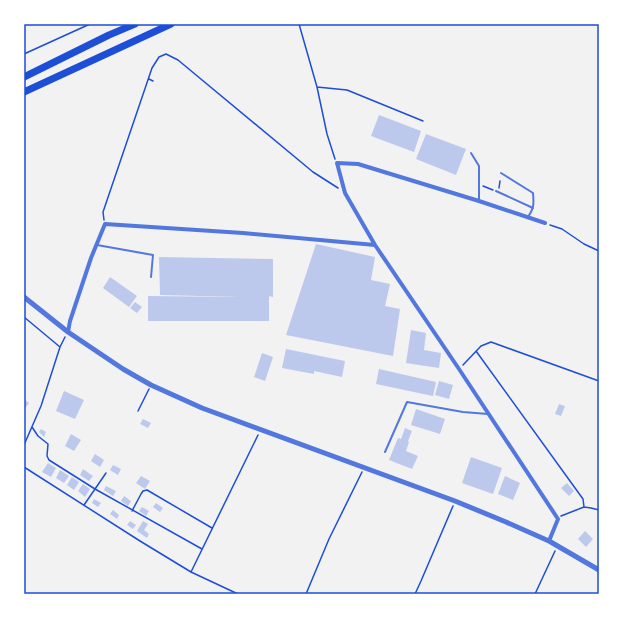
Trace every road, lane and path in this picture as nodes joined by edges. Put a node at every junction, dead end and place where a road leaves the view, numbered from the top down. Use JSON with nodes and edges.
{"nodes":[{"id":1,"x":90,"y":24,"type":"edge"},
{"id":2,"x":135,"y":24,"type":"edge"},
{"id":3,"x":171,"y":24,"type":"edge"},
{"id":4,"x":299,"y":24,"type":"edge"},
{"id":5,"x":24,"y":54,"type":"edge"},
{"id":6,"x":24,"y":76,"type":"edge"},
{"id":7,"x":149,"y":79,"type":"junction"},
{"id":8,"x":153,"y":81,"type":"dead end"},
{"id":9,"x":317,"y":87,"type":"junction"},
{"id":10,"x":24,"y":92,"type":"edge"},
{"id":11,"x":424,"y":121,"type":"dead end"},
{"id":12,"x":471,"y":153,"type":"dead end"},
{"id":13,"x":337,"y":163,"type":"junction"},
{"id":14,"x":501,"y":173,"type":"dead end"},
{"id":15,"x":500,"y":182,"type":"dead end"},
{"id":16,"x":499,"y":188,"type":"dead end"},
{"id":17,"x":496,"y":191,"type":"dead end"},
{"id":18,"x":345,"y":193,"type":"junction"},
{"id":19,"x":479,"y":201,"type":"junction"},
{"id":20,"x":533,"y":208,"type":"junction"},
{"id":21,"x":528,"y":217,"type":"junction"},
{"id":22,"x":545,"y":222,"type":"joint"},
{"id":23,"x":104,"y":224,"type":"junction"},
{"id":24,"x":96,"y":245,"type":"junction"},
{"id":25,"x":375,"y":245,"type":"junction"},
{"id":26,"x":599,"y":251,"type":"edge"},
{"id":27,"x":151,"y":277,"type":"dead end"},
{"id":28,"x":24,"y":297,"type":"edge"},
{"id":29,"x":24,"y":317,"type":"edge"},
{"id":30,"x":68,"y":332,"type":"junction"},
{"id":31,"x":60,"y":347,"type":"junction"},
{"id":32,"x":476,"y":351,"type":"junction"},
{"id":33,"x":459,"y":369,"type":"junction"},
{"id":34,"x":599,"y":381,"type":"edge"},
{"id":35,"x":151,"y":385,"type":"junction"},
{"id":36,"x":138,"y":411,"type":"dead end"},
{"id":37,"x":489,"y":414,"type":"junction"},
{"id":38,"x":32,"y":427,"type":"junction"},
{"id":39,"x":260,"y":430,"type":"junction"},
{"id":40,"x":24,"y":445,"type":"edge"},
{"id":41,"x":385,"y":452,"type":"dead end"},
{"id":42,"x":24,"y":467,"type":"edge"},
{"id":43,"x":364,"y":468,"type":"junction"},
{"id":44,"x":106,"y":473,"type":"dead end"},
{"id":45,"x":95,"y":489,"type":"junction"},
{"id":46,"x":455,"y":502,"type":"junction"},
{"id":47,"x":84,"y":505,"type":"junction"},
{"id":48,"x":584,"y":507,"type":"junction"},
{"id":49,"x":599,"y":510,"type":"edge"},
{"id":50,"x":132,"y":511,"type":"junction"},
{"id":51,"x":558,"y":518,"type":"junction"},
{"id":52,"x":212,"y":528,"type":"junction"},
{"id":53,"x":549,"y":541,"type":"junction"},
{"id":54,"x":558,"y":546,"type":"junction"},
{"id":55,"x":202,"y":549,"type":"junction"},
{"id":56,"x":599,"y":570,"type":"edge"},
{"id":57,"x":191,"y":572,"type":"junction"},
{"id":58,"x":238,"y":594,"type":"edge"},
{"id":59,"x":306,"y":594,"type":"edge"},
{"id":60,"x":415,"y":594,"type":"edge"},
{"id":61,"x":535,"y":594,"type":"edge"}],
"edges":[{"from":1,"to":5,"type":"path"},
{"from":2,"to":6,"type":"highway"},
{"from":3,"to":10,"type":"highway"},
{"from":4,"to":9,"type":"path"},
{"from":7,"to":8,"type":"path"},
{"from":7,"to":18,"type":"path"},
{"from":7,"to":23,"type":"path"},
{"from":9,"to":11,"type":"path"},
{"from":9,"to":13,"type":"path"},
{"from":12,"to":19,"type":"lane"},
{"from":13,"to":18,"type":"street"},
{"from":13,"to":19,"type":"street"},
{"from":14,"to":20,"type":"lane"},
{"from":15,"to":16,"type":"path"},
{"from":17,"to":20,"type":"lane"},
{"from":18,"to":25,"type":"street"},
{"from":19,"to":21,"type":"street"},
{"from":20,"to":21,"type":"lane"},
{"from":21,"to":22,"type":"street"},
{"from":22,"to":26,"type":"path"},
{"from":23,"to":24,"type":"street"},
{"from":23,"to":25,"type":"street"},
{"from":24,"to":27,"type":"lane"},
{"from":24,"to":30,"type":"street"},
{"from":25,"to":33,"type":"street"},
{"from":28,"to":30,"type":"street"},
{"from":29,"to":31,"type":"path"},
{"from":30,"to":31,"type":"path"},
{"from":30,"to":35,"type":"street"},
{"from":31,"to":38,"type":"path"},
{"from":32,"to":33,"type":"path"},
{"from":32,"to":34,"type":"path"},
{"from":32,"to":48,"type":"path"},
{"from":33,"to":37,"type":"street"},
{"from":35,"to":36,"type":"path"},
{"from":35,"to":39,"type":"street"},
{"from":37,"to":41,"type":"lane"},
{"from":37,"to":51,"type":"street"},
{"from":38,"to":40,"type":"path"},
{"from":38,"to":45,"type":"path"},
{"from":39,"to":43,"type":"street"},
{"from":39,"to":52,"type":"path"},
{"from":42,"to":47,"type":"path"},
{"from":43,"to":46,"type":"street"},
{"from":43,"to":59,"type":"path"},
{"from":44,"to":45,"type":"path"},
{"from":45,"to":47,"type":"path"},
{"from":45,"to":50,"type":"path"},
{"from":46,"to":53,"type":"street"},
{"from":46,"to":60,"type":"path"},
{"from":47,"to":57,"type":"path"},
{"from":48,"to":49,"type":"path"},
{"from":48,"to":51,"type":"path"},
{"from":50,"to":52,"type":"path"},
{"from":50,"to":55,"type":"path"},
{"from":51,"to":53,"type":"street"},
{"from":52,"to":55,"type":"path"},
{"from":53,"to":54,"type":"street"},
{"from":54,"to":56,"type":"street"},
{"from":54,"to":61,"type":"path"},
{"from":55,"to":57,"type":"path"},
{"from":57,"to":58,"type":"path"}]}
